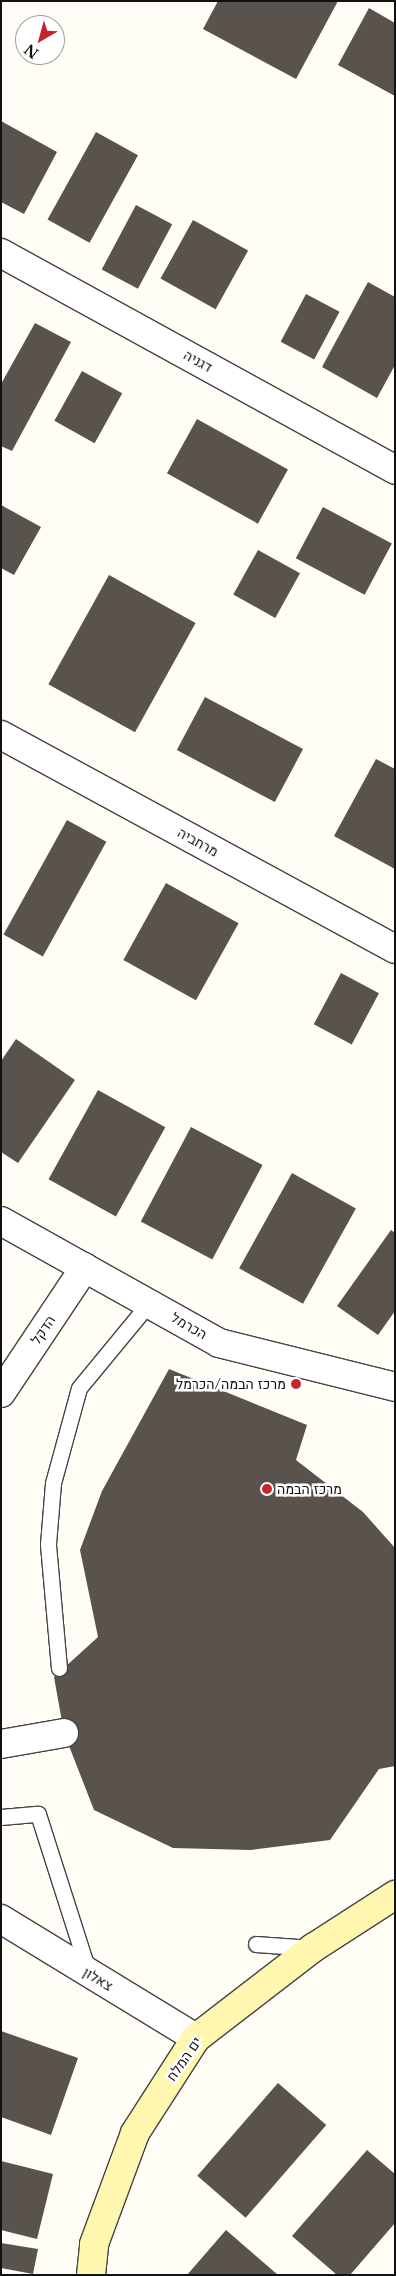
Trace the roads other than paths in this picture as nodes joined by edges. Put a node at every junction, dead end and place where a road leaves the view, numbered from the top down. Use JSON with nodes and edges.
{"nodes":[{"id":1,"x":1,"y":253,"type":"edge"},
{"id":2,"x":395,"y":470,"type":"edge"},
{"id":3,"x":1,"y":735,"type":"edge"},
{"id":4,"x":395,"y":949,"type":"edge"},
{"id":5,"x":1,"y":1221,"type":"edge"},
{"id":6,"x":85,"y":1267,"type":"junction"},
{"id":7,"x":149,"y":1302,"type":"junction"},
{"id":8,"x":395,"y":1387,"type":"edge"},
{"id":9,"x":1,"y":1393,"type":"edge"},
{"id":10,"x":59,"y":1668,"type":"dead end"},
{"id":11,"x":64,"y":1733,"type":"dead end"},
{"id":12,"x":1,"y":1744,"type":"edge"},
{"id":13,"x":1,"y":1817,"type":"edge"},
{"id":14,"x":395,"y":1895,"type":"edge"},
{"id":15,"x":1,"y":1919,"type":"edge"},
{"id":16,"x":256,"y":1944,"type":"dead end"},
{"id":17,"x":313,"y":1948,"type":"junction"},
{"id":18,"x":89,"y":1975,"type":"junction"},
{"id":19,"x":196,"y":2038,"type":"junction"},
{"id":20,"x":91,"y":2275,"type":"edge"}],
"edges":[{"from":1,"to":2,"type":"street","name":"דגניה"},
{"from":3,"to":4,"type":"street","name":"מרחביה"},
{"from":5,"to":6,"type":"street","name":"הכרמל"},
{"from":6,"to":7,"type":"street","name":"הכרמל"},
{"from":6,"to":9,"type":"street","name":"הדקל"},
{"from":7,"to":8,"type":"street","name":"הכרמל"},
{"from":7,"to":10,"type":"lane"},
{"from":11,"to":12,"type":"street"},
{"from":13,"to":18,"type":"lane"},
{"from":14,"to":17,"type":"street","name":"ים המלח"},
{"from":15,"to":18,"type":"street","name":"צאלון"},
{"from":16,"to":17,"type":"lane"},
{"from":17,"to":19,"type":"street","name":"ים המלח"},
{"from":18,"to":19,"type":"street","name":"צאלון"},
{"from":19,"to":20,"type":"street","name":"ים המלח"}]}
